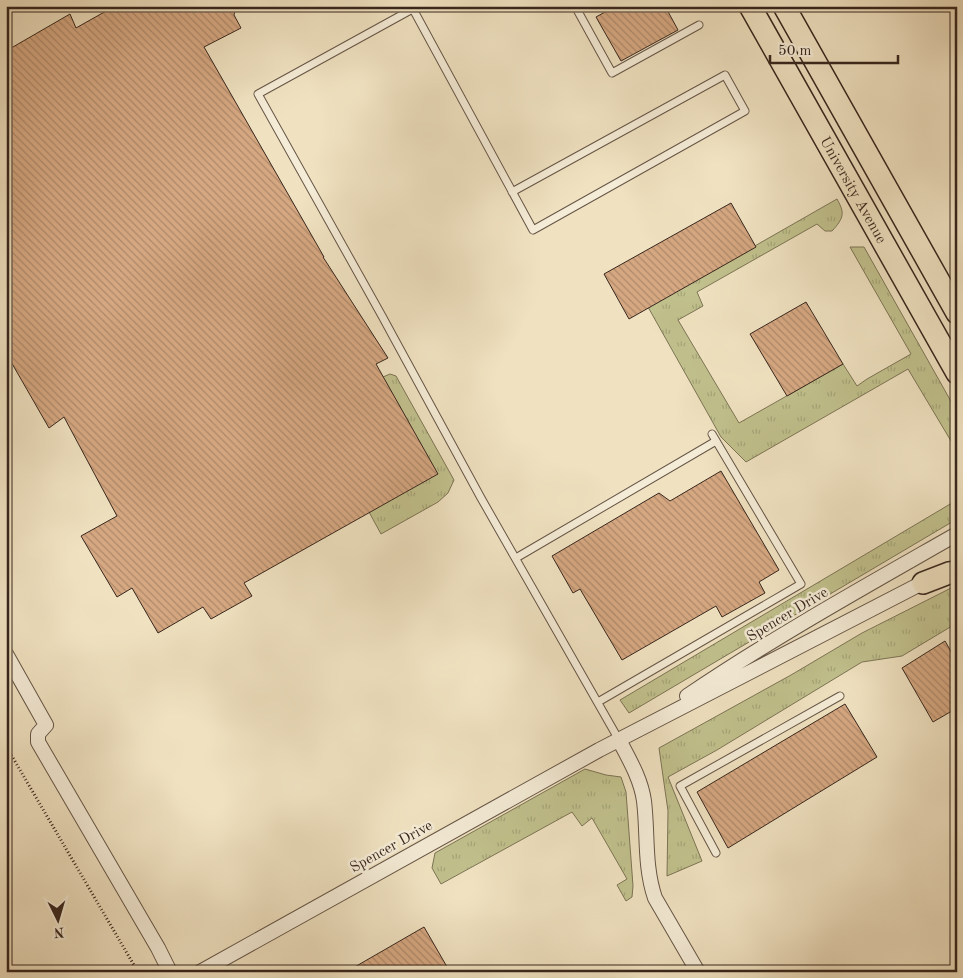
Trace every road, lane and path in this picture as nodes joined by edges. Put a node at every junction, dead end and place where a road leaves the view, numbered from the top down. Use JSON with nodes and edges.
{"nodes":[{"id":1,"x":575,"y":6,"type":"edge"},
{"id":2,"x":750,"y":6,"type":"edge"},
{"id":3,"x":784,"y":6,"type":"edge"},
{"id":4,"x":416,"y":8,"type":"edge"},
{"id":5,"x":699,"y":25,"type":"dead end"},
{"id":6,"x":512,"y":192,"type":"junction"},
{"id":7,"x":934,"y":272,"type":"junction"},
{"id":8,"x":957,"y":298,"type":"edge"},
{"id":9,"x":957,"y":313,"type":"edge"},
{"id":10,"x":957,"y":373,"type":"edge"},
{"id":11,"x":957,"y":534,"type":"edge"},
{"id":12,"x":516,"y":558,"type":"junction"},
{"id":13,"x":957,"y":565,"type":"edge"},
{"id":14,"x":957,"y":572,"type":"edge"},
{"id":15,"x":923,"y":583,"type":"junction"},
{"id":16,"x":6,"y":654,"type":"edge"},
{"id":17,"x":840,"y":696,"type":"dead end"},
{"id":18,"x":598,"y":702,"type":"junction"},
{"id":19,"x":639,"y":729,"type":"junction"},
{"id":20,"x":619,"y":740,"type":"junction"},
{"id":21,"x":6,"y":746,"type":"edge"},
{"id":22,"x":716,"y":853,"type":"dead end"},
{"id":23,"x":138,"y":972,"type":"edge"},
{"id":24,"x":170,"y":972,"type":"edge"},
{"id":25,"x":200,"y":972,"type":"edge"},
{"id":26,"x":698,"y":972,"type":"edge"}],
"edges":[{"from":1,"to":5,"type":"lane"},
{"from":2,"to":10,"type":"main road","name":"University Avenue"},
{"from":3,"to":7,"type":"main road","name":"University Avenue"},
{"from":4,"to":6,"type":"lane"},
{"from":4,"to":12,"type":"lane"},
{"from":6,"to":6,"type":"lane"},
{"from":7,"to":8,"type":"main road"},
{"from":7,"to":9,"type":"main road","name":"University Avenue"},
{"from":11,"to":19,"type":"street","name":"Spencer Drive"},
{"from":12,"to":18,"type":"lane"},
{"from":12,"to":18,"type":"lane"},
{"from":13,"to":15,"type":"street","name":"Spencer Drive"},
{"from":14,"to":15,"type":"main road"},
{"from":15,"to":19,"type":"street","name":"Spencer Drive"},
{"from":16,"to":24,"type":"street"},
{"from":17,"to":22,"type":"lane"},
{"from":18,"to":20,"type":"lane"},
{"from":19,"to":20,"type":"street","name":"Spencer Drive"},
{"from":20,"to":25,"type":"street","name":"Spencer Drive"},
{"from":20,"to":26,"type":"street"},
{"from":21,"to":23,"type":"path"}]}
